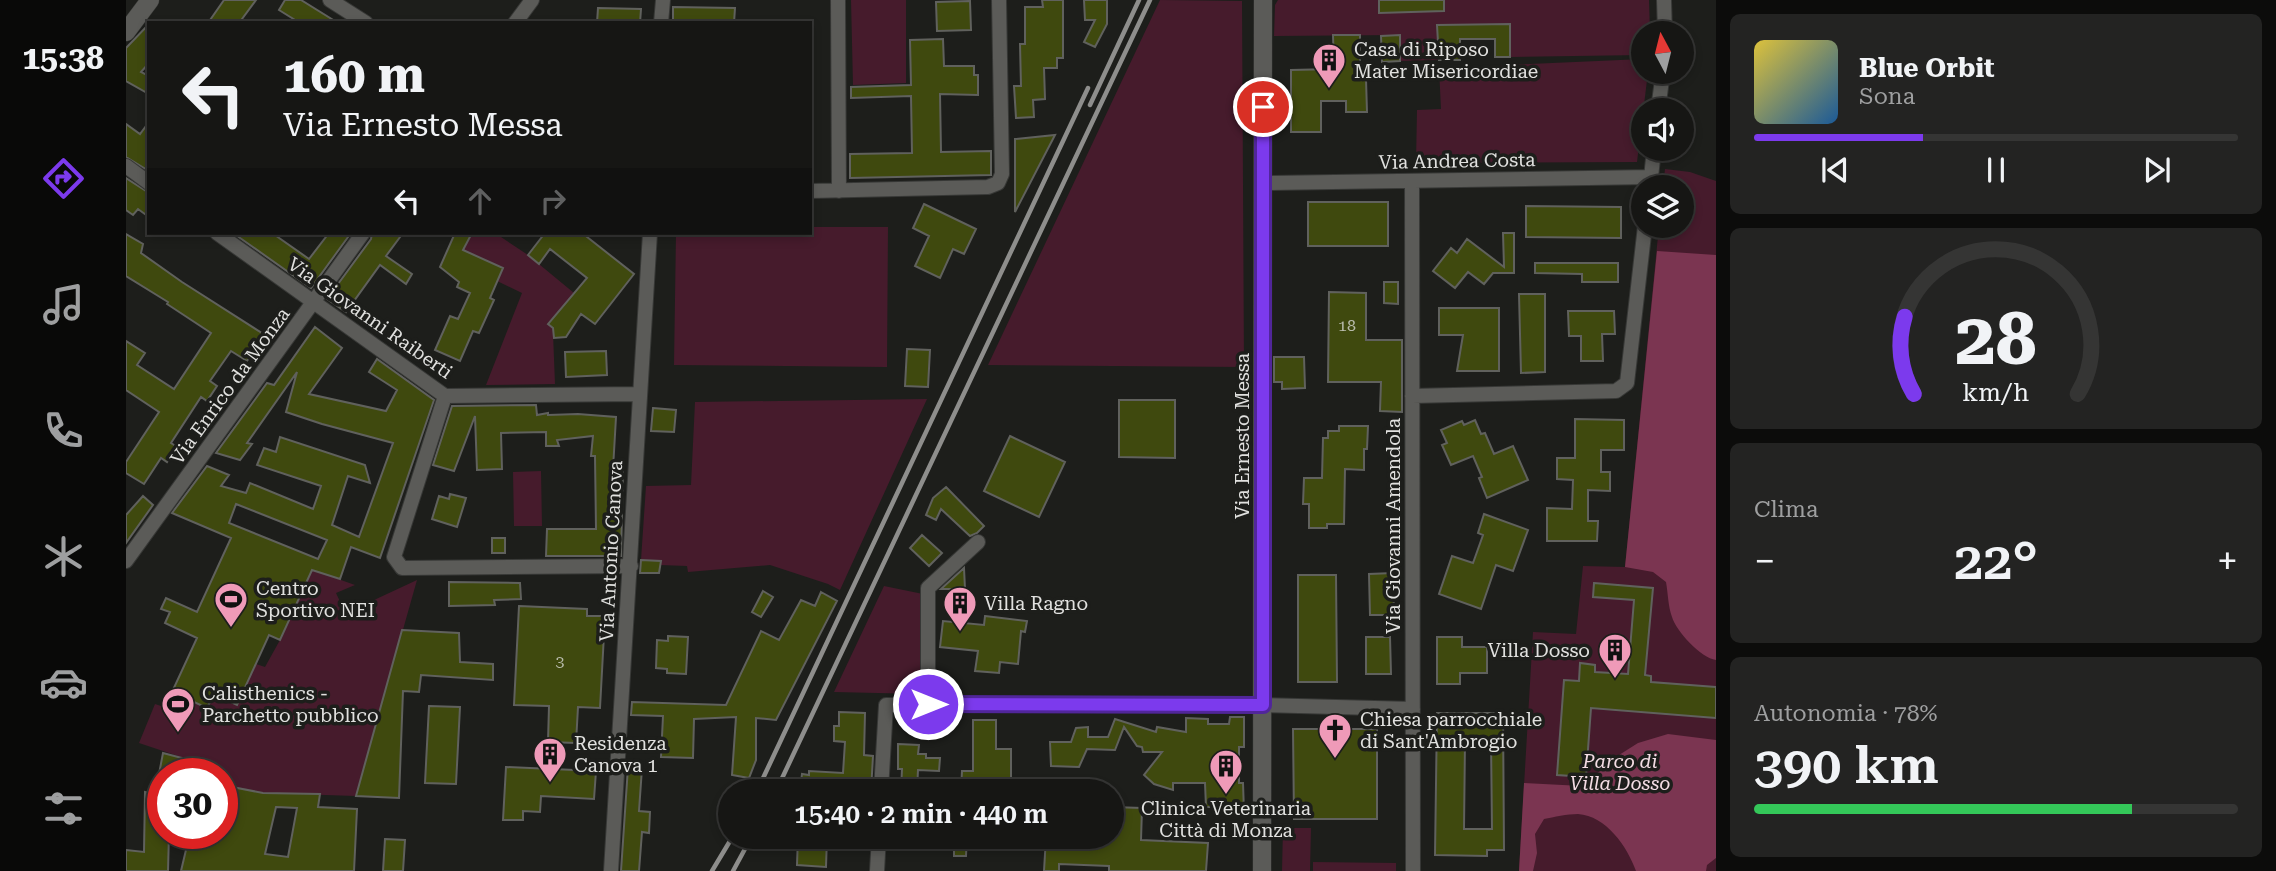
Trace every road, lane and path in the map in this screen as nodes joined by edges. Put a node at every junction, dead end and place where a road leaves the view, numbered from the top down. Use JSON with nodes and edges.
{"nodes":[{"id":1,"x":163,"y":0,"type":"edge"},
{"id":2,"x":330,"y":0,"type":"edge"},
{"id":3,"x":532,"y":0,"type":"edge"},
{"id":4,"x":663,"y":0,"type":"edge"},
{"id":5,"x":838,"y":0,"type":"edge"},
{"id":6,"x":999,"y":0,"type":"edge"},
{"id":7,"x":1263,"y":0,"type":"edge"},
{"id":8,"x":1664,"y":0,"type":"edge"},
{"id":9,"x":134,"y":20,"type":"edge"},
{"id":10,"x":363,"y":21,"type":"edge"},
{"id":11,"x":516,"y":21,"type":"edge"},
{"id":12,"x":662,"y":21,"type":"edge"},
{"id":13,"x":1665,"y":21,"type":"edge"},
{"id":14,"x":126,"y":166,"type":"edge"},
{"id":15,"x":1412,"y":181,"type":"junction"},
{"id":16,"x":147,"y":182,"type":"edge"},
{"id":17,"x":1631,"y":182,"type":"edge"},
{"id":18,"x":1263,"y":183,"type":"junction"},
{"id":19,"x":812,"y":191,"type":"edge"},
{"id":20,"x":839,"y":191,"type":"junction"},
{"id":21,"x":220,"y":235,"type":"edge"},
{"id":22,"x":362,"y":235,"type":"edge"},
{"id":23,"x":650,"y":235,"type":"edge"},
{"id":24,"x":1644,"y":238,"type":"edge"},
{"id":25,"x":313,"y":303,"type":"junction"},
{"id":26,"x":640,"y":394,"type":"junction"},
{"id":27,"x":445,"y":396,"type":"junction"},
{"id":28,"x":1412,"y":396,"type":"junction"},
{"id":29,"x":978,"y":542,"type":"dead end"},
{"id":30,"x":126,"y":561,"type":"edge"},
{"id":31,"x":631,"y":566,"type":"junction"},
{"id":32,"x":928,"y":704,"type":"junction"},
{"id":33,"x":1263,"y":705,"type":"junction"},
{"id":34,"x":1413,"y":709,"type":"junction"},
{"id":35,"x":882,"y":779,"type":"edge"},
{"id":36,"x":878,"y":849,"type":"edge"},
{"id":37,"x":611,"y":871,"type":"edge"},
{"id":38,"x":877,"y":871,"type":"edge"},
{"id":39,"x":1262,"y":871,"type":"edge"},
{"id":40,"x":1413,"y":871,"type":"edge"}],
"edges":[{"from":1,"to":9,"type":"street"},
{"from":2,"to":10,"type":"street"},
{"from":3,"to":11,"type":"street"},
{"from":4,"to":12,"type":"street"},
{"from":5,"to":20,"type":"street"},
{"from":6,"to":20,"type":"street"},
{"from":7,"to":18,"type":"street","name":"Via Ernesto Messa"},
{"from":8,"to":13,"type":"street"},
{"from":14,"to":16,"type":"street"},
{"from":15,"to":17,"type":"street","name":"Via Andrea Costa"},
{"from":15,"to":18,"type":"street","name":"Via Andrea Costa"},
{"from":15,"to":28,"type":"street","name":"Via Giovanni Amendola"},
{"from":18,"to":33,"type":"street","name":"Via Ernesto Messa"},
{"from":19,"to":20,"type":"street"},
{"from":21,"to":25,"type":"street","name":"Via Giovanni Raiberti"},
{"from":22,"to":25,"type":"street","name":"Via Enrico da Monza"},
{"from":23,"to":26,"type":"street","name":"Via Antonio Canova"},
{"from":24,"to":28,"type":"street"},
{"from":25,"to":27,"type":"street","name":"Via Giovanni Raiberti"},
{"from":25,"to":30,"type":"street","name":"Via Enrico da Monza"},
{"from":26,"to":27,"type":"street","name":"Via Giovanni Raiberti"},
{"from":26,"to":31,"type":"street","name":"Via Antonio Canova"},
{"from":27,"to":31,"type":"street"},
{"from":28,"to":34,"type":"street","name":"Via Giovanni Amendola"},
{"from":29,"to":32,"type":"street"},
{"from":31,"to":37,"type":"street","name":"Via Antonio Canova"},
{"from":32,"to":33,"type":"street"},
{"from":32,"to":35,"type":"street"},
{"from":33,"to":34,"type":"street"},
{"from":33,"to":39,"type":"street","name":"Via Ernesto Messa"},
{"from":34,"to":40,"type":"street","name":"Via Giovanni Amendola"},
{"from":36,"to":38,"type":"street"}]}
